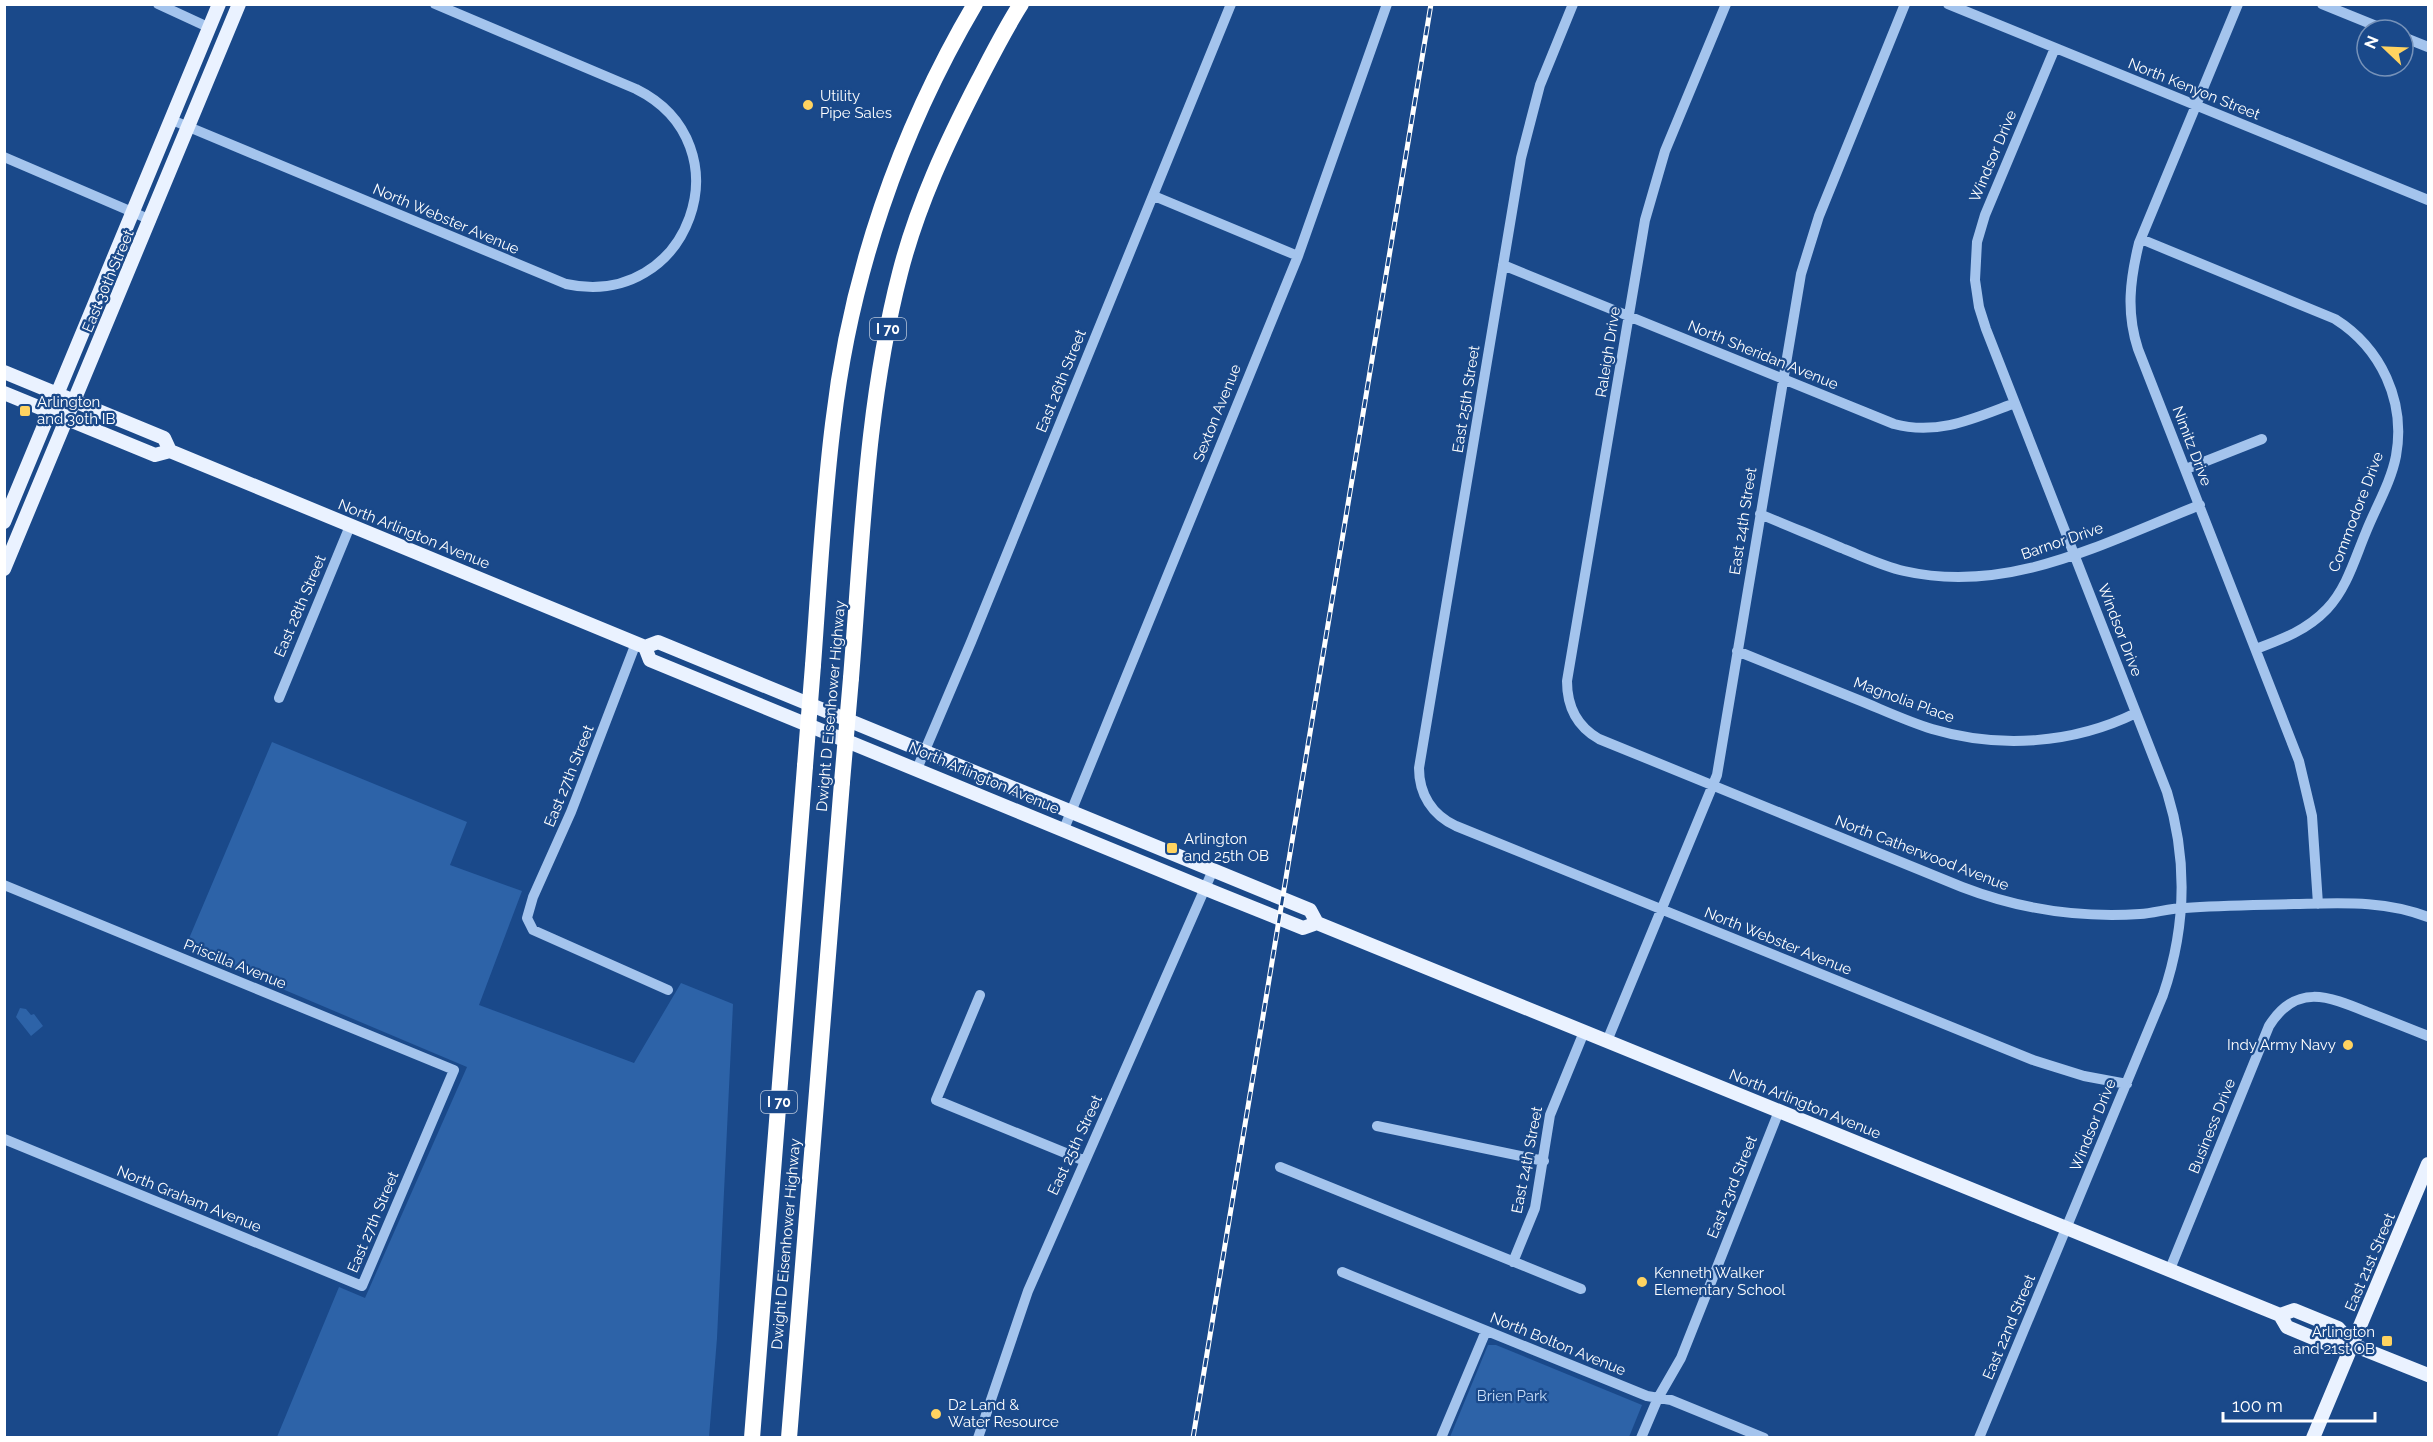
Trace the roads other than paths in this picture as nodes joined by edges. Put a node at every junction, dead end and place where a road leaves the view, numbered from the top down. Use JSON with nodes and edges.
{"nodes":[{"id":1,"x":158,"y":4,"type":"edge"},
{"id":2,"x":219,"y":4,"type":"edge"},
{"id":3,"x":239,"y":4,"type":"edge"},
{"id":4,"x":435,"y":4,"type":"edge"},
{"id":5,"x":975,"y":4,"type":"edge"},
{"id":6,"x":1021,"y":4,"type":"edge"},
{"id":7,"x":1231,"y":4,"type":"edge"},
{"id":8,"x":1387,"y":4,"type":"edge"},
{"id":9,"x":1573,"y":4,"type":"edge"},
{"id":10,"x":1726,"y":4,"type":"edge"},
{"id":11,"x":1905,"y":4,"type":"edge"},
{"id":12,"x":1948,"y":4,"type":"edge"},
{"id":13,"x":2238,"y":4,"type":"edge"},
{"id":14,"x":2322,"y":4,"type":"edge"},
{"id":15,"x":2356,"y":18,"type":"edge"},
{"id":16,"x":210,"y":28,"type":"junction"},
{"id":17,"x":2055,"y":48,"type":"junction"},
{"id":18,"x":2197,"y":106,"type":"junction"},
{"id":19,"x":172,"y":120,"type":"junction"},
{"id":20,"x":189,"y":127,"type":"junction"},
{"id":21,"x":4,"y":158,"type":"edge"},
{"id":22,"x":1154,"y":196,"type":"junction"},
{"id":23,"x":2428,"y":200,"type":"edge"},
{"id":24,"x":134,"y":212,"type":"junction"},
{"id":25,"x":151,"y":220,"type":"junction"},
{"id":26,"x":2141,"y":239,"type":"junction"},
{"id":27,"x":1298,"y":256,"type":"junction"},
{"id":28,"x":1503,"y":265,"type":"junction"},
{"id":29,"x":1629,"y":317,"type":"junction"},
{"id":30,"x":4,"y":372,"type":"edge"},
{"id":31,"x":1782,"y":379,"type":"junction"},
{"id":32,"x":4,"y":393,"type":"edge"},
{"id":33,"x":58,"y":394,"type":"junction"},
{"id":34,"x":76,"y":402,"type":"junction"},
{"id":35,"x":2016,"y":403,"type":"junction"},
{"id":36,"x":51,"y":412,"type":"junction"},
{"id":37,"x":68,"y":419,"type":"junction"},
{"id":38,"x":2262,"y":439,"type":"dead end"},
{"id":39,"x":170,"y":452,"type":"junction"},
{"id":40,"x":2186,"y":469,"type":"junction"},
{"id":41,"x":2200,"y":505,"type":"junction"},
{"id":42,"x":1760,"y":514,"type":"junction"},
{"id":43,"x":4,"y":522,"type":"edge"},
{"id":44,"x":350,"y":526,"type":"junction"},
{"id":45,"x":2075,"y":554,"type":"junction"},
{"id":46,"x":4,"y":569,"type":"edge"},
{"id":47,"x":641,"y":645,"type":"junction"},
{"id":48,"x":2256,"y":649,"type":"junction"},
{"id":49,"x":1737,"y":651,"type":"junction"},
{"id":50,"x":279,"y":698,"type":"dead end"},
{"id":51,"x":2136,"y":713,"type":"junction"},
{"id":52,"x":1574,"y":715,"type":"joint"},
{"id":53,"x":925,"y":752,"type":"junction"},
{"id":54,"x":917,"y":769,"type":"junction"},
{"id":55,"x":1713,"y":785,"type":"junction"},
{"id":56,"x":1429,"y":804,"type":"joint"},
{"id":57,"x":1071,"y":812,"type":"junction"},
{"id":58,"x":1064,"y":830,"type":"junction"},
{"id":59,"x":1213,"y":870,"type":"junction"},
{"id":60,"x":4,"y":885,"type":"edge"},
{"id":61,"x":1206,"y":888,"type":"junction"},
{"id":62,"x":2318,"y":904,"type":"junction"},
{"id":63,"x":2182,"y":908,"type":"junction"},
{"id":64,"x":1662,"y":909,"type":"junction"},
{"id":65,"x":2428,"y":917,"type":"edge"},
{"id":66,"x":1317,"y":923,"type":"junction"},
{"id":67,"x":668,"y":990,"type":"dead end"},
{"id":68,"x":980,"y":995,"type":"dead end"},
{"id":69,"x":1584,"y":1032,"type":"junction"},
{"id":70,"x":2428,"y":1036,"type":"edge"},
{"id":71,"x":1607,"y":1041,"type":"junction"},
{"id":72,"x":454,"y":1070,"type":"joint"},
{"id":73,"x":2127,"y":1084,"type":"junction"},
{"id":74,"x":1779,"y":1111,"type":"junction"},
{"id":75,"x":1377,"y":1126,"type":"dead end"},
{"id":76,"x":4,"y":1139,"type":"edge"},
{"id":77,"x":1085,"y":1161,"type":"junction"},
{"id":78,"x":1544,"y":1161,"type":"junction"},
{"id":79,"x":2428,"y":1164,"type":"edge"},
{"id":80,"x":1280,"y":1167,"type":"dead end"},
{"id":81,"x":2067,"y":1228,"type":"junction"},
{"id":82,"x":1514,"y":1262,"type":"junction"},
{"id":83,"x":2170,"y":1269,"type":"junction"},
{"id":84,"x":1342,"y":1272,"type":"dead end"},
{"id":85,"x":362,"y":1286,"type":"joint"},
{"id":86,"x":1581,"y":1289,"type":"dead end"},
{"id":87,"x":1486,"y":1331,"type":"junction"},
{"id":88,"x":2353,"y":1345,"type":"junction"},
{"id":89,"x":2428,"y":1375,"type":"edge"},
{"id":90,"x":1658,"y":1398,"type":"junction"},
{"id":91,"x":752,"y":1437,"type":"edge"},
{"id":92,"x":789,"y":1437,"type":"edge"},
{"id":93,"x":978,"y":1437,"type":"edge"},
{"id":94,"x":1441,"y":1437,"type":"edge"},
{"id":95,"x":1641,"y":1437,"type":"edge"},
{"id":96,"x":1764,"y":1437,"type":"edge"},
{"id":97,"x":1979,"y":1437,"type":"edge"},
{"id":98,"x":2313,"y":1437,"type":"edge"}],
"edges":[{"from":1,"to":16,"type":"street"},
{"from":2,"to":16,"type":"main road","name":"East 30th Street"},
{"from":3,"to":20,"type":"main road","name":"East 30th Street"},
{"from":4,"to":20,"type":"street","name":"North Webster Avenue"},
{"from":5,"to":91,"type":"highway","name":"Dwight D Eisenhower Highway","number":"I 70","bridge":true},
{"from":6,"to":92,"type":"highway","name":"Dwight D Eisenhower Highway","number":"I 70","bridge":true},
{"from":7,"to":22,"type":"street","name":"East 26th Street"},
{"from":8,"to":27,"type":"street","name":"Sexton Avenue"},
{"from":9,"to":28,"type":"street","name":"East 25th Street"},
{"from":10,"to":29,"type":"street","name":"Raleigh Drive"},
{"from":11,"to":31,"type":"street","name":"East 24th Street"},
{"from":12,"to":17,"type":"street","name":"North Kenyon Street"},
{"from":13,"to":18,"type":"street","name":"Nimitz Drive"},
{"from":14,"to":15,"type":"street"},
{"from":16,"to":19,"type":"main road","name":"East 30th Street"},
{"from":17,"to":18,"type":"street","name":"North Kenyon Street"},
{"from":17,"to":35,"type":"street","name":"Windsor Drive"},
{"from":18,"to":23,"type":"street","name":"North Kenyon Street"},
{"from":18,"to":26,"type":"street","name":"Nimitz Drive"},
{"from":19,"to":20,"type":"street","name":"North Webster Avenue"},
{"from":19,"to":24,"type":"main road","name":"East 30th Street"},
{"from":20,"to":25,"type":"main road","name":"East 30th Street"},
{"from":21,"to":24,"type":"street"},
{"from":22,"to":27,"type":"street"},
{"from":22,"to":53,"type":"street","name":"East 26th Street"},
{"from":24,"to":25,"type":"street"},
{"from":24,"to":33,"type":"main road","name":"East 30th Street"},
{"from":25,"to":34,"type":"main road","name":"East 30th Street"},
{"from":26,"to":40,"type":"street","name":"Nimitz Drive"},
{"from":26,"to":48,"type":"street","name":"Commodore Drive"},
{"from":27,"to":57,"type":"street","name":"Sexton Avenue"},
{"from":28,"to":29,"type":"street","name":"North Sheridan Avenue"},
{"from":28,"to":56,"type":"street","name":"East 25th Street"},
{"from":29,"to":31,"type":"street","name":"North Sheridan Avenue"},
{"from":29,"to":52,"type":"street","name":"Raleigh Drive"},
{"from":30,"to":33,"type":"main road","name":"North Arlington Avenue"},
{"from":31,"to":35,"type":"street","name":"North Sheridan Avenue"},
{"from":31,"to":42,"type":"street","name":"East 24th Street"},
{"from":32,"to":36,"type":"main road","name":"North Arlington Avenue"},
{"from":33,"to":34,"type":"main road","name":"North Arlington Avenue"},
{"from":33,"to":36,"type":"main road","name":"East 30th Street"},
{"from":34,"to":37,"type":"main road","name":"East 30th Street"},
{"from":34,"to":39,"type":"main road","name":"North Arlington Avenue"},
{"from":35,"to":45,"type":"street","name":"Windsor Drive"},
{"from":36,"to":37,"type":"main road","name":"North Arlington Avenue"},
{"from":36,"to":43,"type":"main road","name":"East 30th Street"},
{"from":37,"to":39,"type":"main road","name":"North Arlington Avenue"},
{"from":37,"to":46,"type":"main road","name":"East 30th Street"},
{"from":38,"to":40,"type":"street"},
{"from":39,"to":44,"type":"main road","name":"North Arlington Avenue"},
{"from":40,"to":41,"type":"street","name":"Nimitz Drive"},
{"from":41,"to":45,"type":"street","name":"Barnor Drive"},
{"from":41,"to":48,"type":"street","name":"Nimitz Drive"},
{"from":42,"to":45,"type":"street","name":"Barnor Drive"},
{"from":42,"to":49,"type":"street","name":"East 24th Street"},
{"from":44,"to":47,"type":"main road","name":"North Arlington Avenue"},
{"from":44,"to":50,"type":"street","name":"East 28th Street"},
{"from":45,"to":51,"type":"street","name":"Windsor Drive"},
{"from":47,"to":53,"type":"main road","name":"North Arlington Avenue"},
{"from":47,"to":54,"type":"main road","name":"North Arlington Avenue"},
{"from":47,"to":67,"type":"street","name":"East 27th Street"},
{"from":48,"to":62,"type":"street","name":"Nimitz Drive"},
{"from":49,"to":51,"type":"street","name":"Magnolia Place"},
{"from":49,"to":55,"type":"street","name":"East 24th Street"},
{"from":51,"to":63,"type":"street","name":"Windsor Drive"},
{"from":52,"to":55,"type":"street","name":"North Catherwood Avenue"},
{"from":53,"to":54,"type":"street","name":"East 26th Street"},
{"from":53,"to":57,"type":"main road","name":"North Arlington Avenue"},
{"from":54,"to":58,"type":"main road","name":"North Arlington Avenue"},
{"from":55,"to":63,"type":"street","name":"North Catherwood Avenue"},
{"from":55,"to":64,"type":"street","name":"East 24th Street"},
{"from":56,"to":64,"type":"street","name":"North Webster Avenue"},
{"from":57,"to":58,"type":"street","name":"Sexton Avenue"},
{"from":57,"to":59,"type":"main road","name":"North Arlington Avenue"},
{"from":58,"to":61,"type":"main road","name":"North Arlington Avenue"},
{"from":59,"to":61,"type":"street","name":"East 25th Street"},
{"from":59,"to":66,"type":"main road","name":"North Arlington Avenue"},
{"from":60,"to":72,"type":"street","name":"Priscilla Avenue"},
{"from":61,"to":66,"type":"main road","name":"North Arlington Avenue"},
{"from":61,"to":77,"type":"street","name":"East 25th Street"},
{"from":62,"to":63,"type":"street","name":"North Catherwood Avenue"},
{"from":62,"to":65,"type":"street","name":"North Catherwood Avenue"},
{"from":63,"to":73,"type":"street","name":"Windsor Drive"},
{"from":64,"to":71,"type":"street","name":"East 24th Street"},
{"from":64,"to":73,"type":"street","name":"North Webster Avenue"},
{"from":66,"to":69,"type":"main road","name":"North Arlington Avenue"},
{"from":68,"to":77,"type":"street"},
{"from":69,"to":71,"type":"main road","name":"North Arlington Avenue"},
{"from":69,"to":78,"type":"street","name":"East 24th Street"},
{"from":70,"to":83,"type":"street","name":"Business Drive"},
{"from":71,"to":74,"type":"main road","name":"North Arlington Avenue"},
{"from":72,"to":85,"type":"street","name":"East 27th Street"},
{"from":73,"to":81,"type":"street","name":"Windsor Drive"},
{"from":74,"to":81,"type":"main road","name":"North Arlington Avenue"},
{"from":74,"to":90,"type":"street","name":"East 23rd Street"},
{"from":75,"to":78,"type":"street"},
{"from":76,"to":85,"type":"street","name":"North Graham Avenue"},
{"from":77,"to":93,"type":"street","name":"East 25th Street"},
{"from":78,"to":82,"type":"street","name":"East 24th Street"},
{"from":79,"to":88,"type":"main road","name":"East 21st Street"},
{"from":80,"to":82,"type":"street"},
{"from":81,"to":83,"type":"main road","name":"North Arlington Avenue"},
{"from":81,"to":97,"type":"street","name":"East 22nd Street"},
{"from":82,"to":86,"type":"street"},
{"from":83,"to":88,"type":"main road","name":"North Arlington Avenue"},
{"from":84,"to":87,"type":"street","name":"North Bolton Avenue"},
{"from":87,"to":90,"type":"street","name":"North Bolton Avenue"},
{"from":87,"to":94,"type":"street"},
{"from":88,"to":89,"type":"main road","name":"North Arlington Avenue"},
{"from":88,"to":98,"type":"main road","name":"East 21st Street"},
{"from":90,"to":95,"type":"street","name":"East 23rd Street"},
{"from":90,"to":96,"type":"street","name":"North Bolton Avenue"}]}
